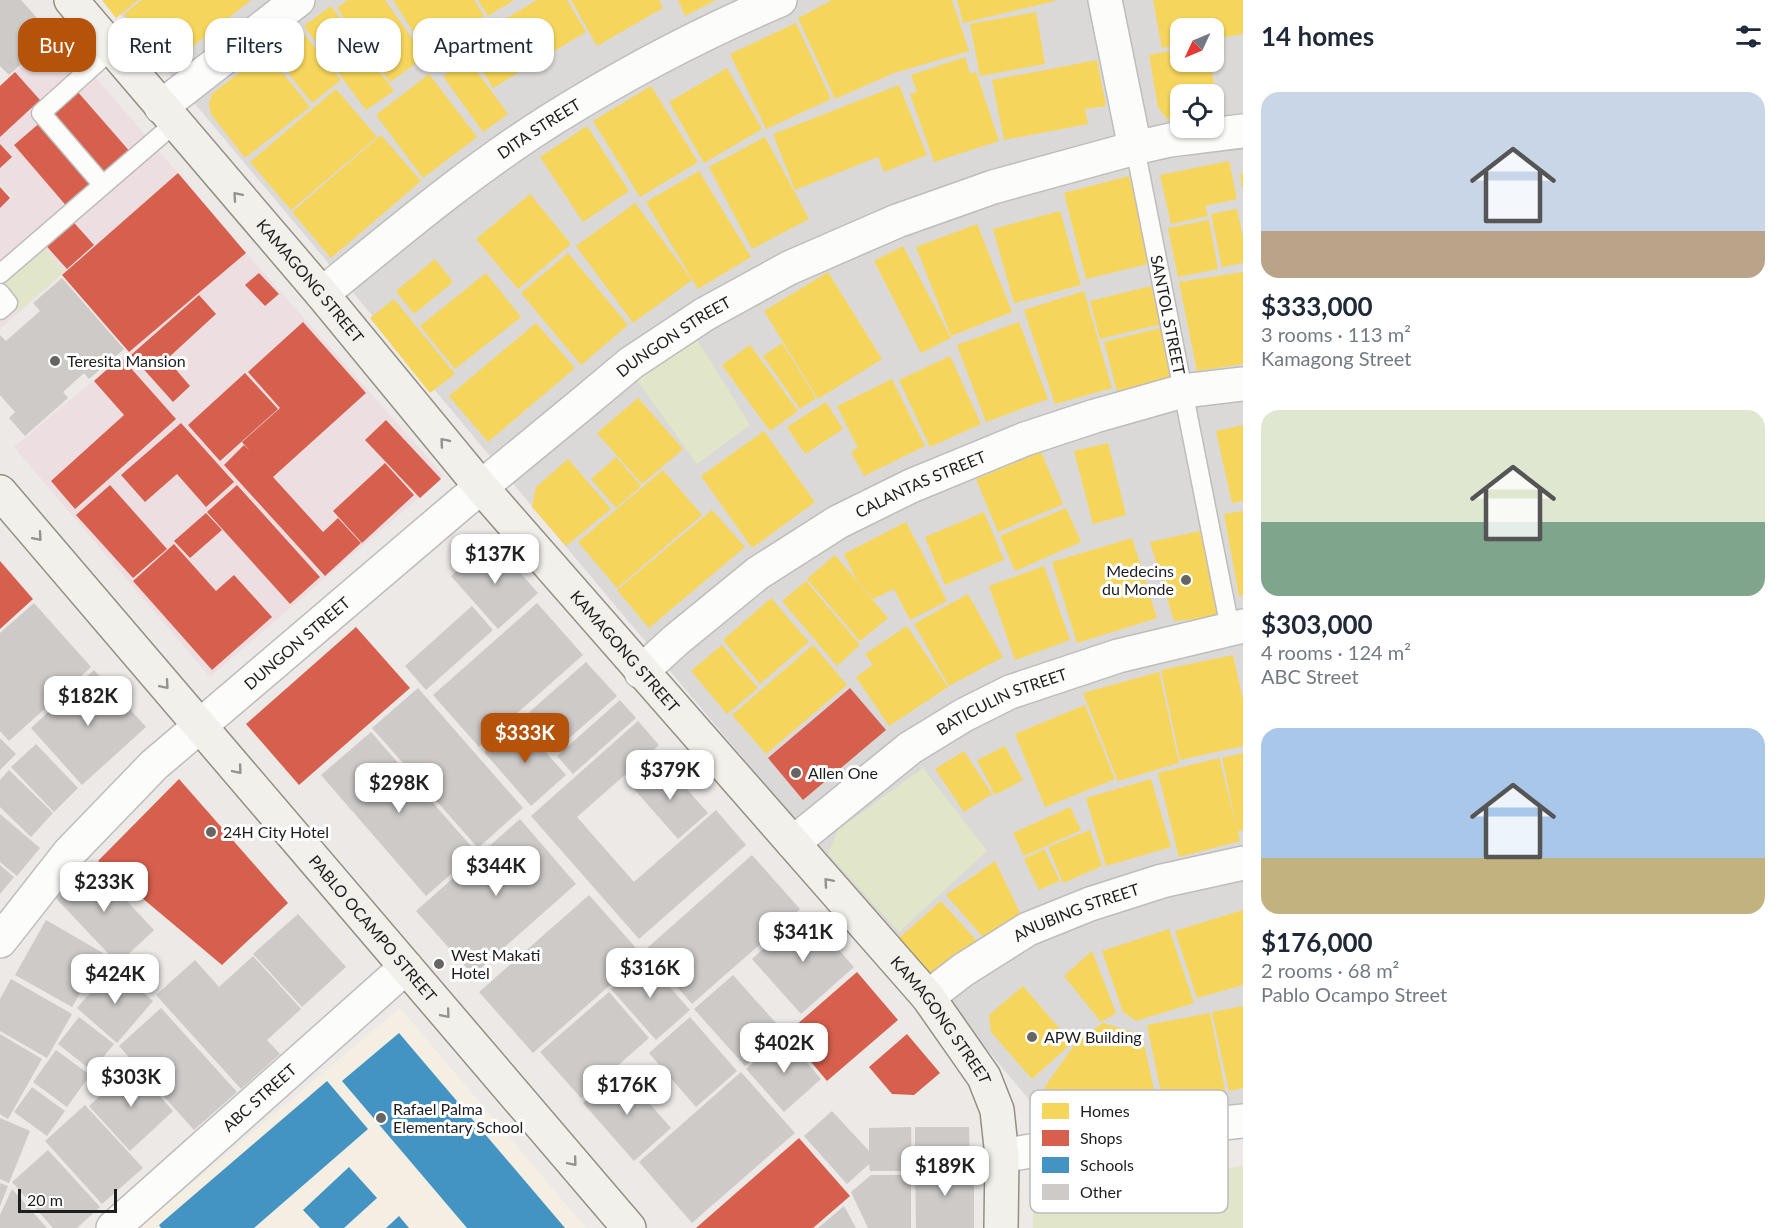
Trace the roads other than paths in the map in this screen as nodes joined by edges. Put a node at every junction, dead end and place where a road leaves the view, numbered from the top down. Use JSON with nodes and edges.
{"nodes":[{"id":1,"x":71,"y":0,"type":"edge"},
{"id":2,"x":298,"y":0,"type":"edge"},
{"id":3,"x":780,"y":0,"type":"edge"},
{"id":4,"x":1106,"y":0,"type":"edge"},
{"id":5,"x":108,"y":44,"type":"edge"},
{"id":6,"x":108,"y":53,"type":"edge"},
{"id":7,"x":132,"y":72,"type":"edge"},
{"id":8,"x":168,"y":115,"type":"junction"},
{"id":9,"x":1243,"y":131,"type":"edge"},
{"id":10,"x":1135,"y":148,"type":"junction"},
{"id":11,"x":102,"y":184,"type":"junction"},
{"id":12,"x":0,"y":273,"type":"edge"},
{"id":13,"x":0,"y":293,"type":"edge"},
{"id":14,"x":322,"y":294,"type":"junction"},
{"id":15,"x":0,"y":310,"type":"edge"},
{"id":16,"x":1243,"y":384,"type":"edge"},
{"id":17,"x":1183,"y":391,"type":"junction"},
{"id":18,"x":481,"y":487,"type":"junction"},
{"id":19,"x":0,"y":492,"type":"edge"},
{"id":20,"x":1237,"y":627,"type":"edge"},
{"id":21,"x":641,"y":672,"type":"junction"},
{"id":22,"x":200,"y":725,"type":"junction"},
{"id":23,"x":793,"y":843,"type":"junction"},
{"id":24,"x":1243,"y":863,"type":"edge"},
{"id":25,"x":0,"y":941,"type":"edge"},
{"id":26,"x":406,"y":967,"type":"junction"},
{"id":27,"x":928,"y":997,"type":"junction"},
{"id":28,"x":1243,"y":1120,"type":"edge"},
{"id":29,"x":1228,"y":1122,"type":"edge"},
{"id":30,"x":1030,"y":1151,"type":"edge"},
{"id":31,"x":1002,"y":1156,"type":"junction"},
{"id":32,"x":112,"y":1228,"type":"edge"},
{"id":33,"x":629,"y":1228,"type":"edge"},
{"id":34,"x":1001,"y":1228,"type":"edge"}],
"edges":[{"from":1,"to":5,"type":"main road","name":"KAMAGONG STREET"},
{"from":2,"to":8,"type":"street"},
{"from":3,"to":14,"type":"street","name":"DITA STREET"},
{"from":4,"to":10,"type":"street","name":"SANTOL STREET"},
{"from":6,"to":11,"type":"lane"},
{"from":7,"to":8,"type":"main road","name":"KAMAGONG STREET"},
{"from":8,"to":11,"type":"lane"},
{"from":14,"to":8,"type":"main road","name":"KAMAGONG STREET","one_way":true},
{"from":9,"to":10,"type":"street","name":"DUNGON STREET"},
{"from":10,"to":17,"type":"lane","name":"SANTOL STREET"},
{"from":10,"to":18,"type":"street","name":"DUNGON STREET"},
{"from":11,"to":12,"type":"lane"},
{"from":13,"to":15,"type":"lane"},
{"from":18,"to":14,"type":"main road","name":"KAMAGONG STREET","one_way":true},
{"from":16,"to":17,"type":"street","name":"CALANTAS STREET"},
{"from":17,"to":20,"type":"lane","name":"SANTOL STREET"},
{"from":17,"to":21,"type":"street","name":"CALANTAS STREET"},
{"from":18,"to":21,"type":"main road","name":"KAMAGONG STREET"},
{"from":18,"to":22,"type":"street","name":"DUNGON STREET"},
{"from":19,"to":22,"type":"main road","name":"PABLO OCAMPO STREET","one_way":true},
{"from":20,"to":23,"type":"street","name":"BATICULIN STREET"},
{"from":21,"to":23,"type":"main road","name":"KAMAGONG STREET"},
{"from":22,"to":25,"type":"street","name":"DUNGON STREET"},
{"from":22,"to":26,"type":"main road","name":"PABLO OCAMPO STREET","one_way":true},
{"from":27,"to":23,"type":"main road","name":"KAMAGONG STREET","one_way":true},
{"from":24,"to":27,"type":"street","name":"ANUBING STREET"},
{"from":26,"to":32,"type":"street","name":"ABC STREET"},
{"from":26,"to":33,"type":"main road","name":"PABLO OCAMPO STREET","one_way":true},
{"from":27,"to":31,"type":"main road","name":"KAMAGONG STREET"},
{"from":28,"to":29,"type":"street"},
{"from":30,"to":31,"type":"street"},
{"from":31,"to":34,"type":"main road","name":"KAMAGONG STREET"}]}
